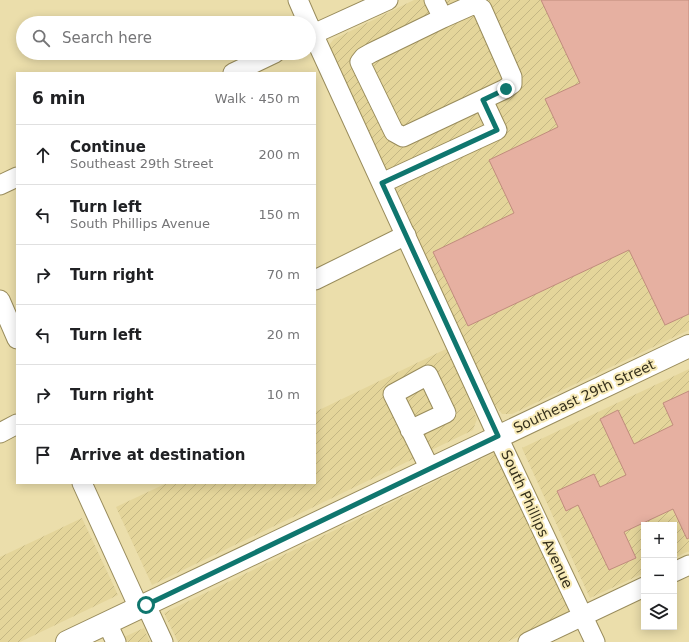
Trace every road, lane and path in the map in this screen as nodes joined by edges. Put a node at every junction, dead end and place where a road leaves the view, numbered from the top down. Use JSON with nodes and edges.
{"nodes":[{"id":1,"x":298,"y":0,"type":"edge"},
{"id":2,"x":388,"y":0,"type":"edge"},
{"id":3,"x":434,"y":0,"type":"edge"},
{"id":4,"x":304,"y":16,"type":"edge"},
{"id":5,"x":443,"y":18,"type":"junction"},
{"id":6,"x":316,"y":28,"type":"edge"},
{"id":7,"x":316,"y":43,"type":"edge"},
{"id":8,"x":260,"y":60,"type":"edge"},
{"id":9,"x":235,"y":72,"type":"edge"},
{"id":10,"x":483,"y":100,"type":"junction"},
{"id":11,"x":16,"y":177,"type":"edge"},
{"id":12,"x":382,"y":183,"type":"junction"},
{"id":13,"x":0,"y":185,"type":"edge"},
{"id":14,"x":406,"y":235,"type":"junction"},
{"id":15,"x":316,"y":280,"type":"edge"},
{"id":16,"x":0,"y":300,"type":"edge"},
{"id":17,"x":16,"y":337,"type":"edge"},
{"id":18,"x":689,"y":346,"type":"edge"},
{"id":19,"x":16,"y":424,"type":"edge"},
{"id":20,"x":410,"y":430,"type":"dead end"},
{"id":21,"x":0,"y":432,"type":"edge"},
{"id":22,"x":498,"y":436,"type":"junction"},
{"id":23,"x":430,"y":469,"type":"junction"},
{"id":24,"x":82,"y":484,"type":"edge"},
{"id":25,"x":689,"y":565,"type":"edge"},
{"id":26,"x":677,"y":571,"type":"edge"},
{"id":27,"x":641,"y":588,"type":"edge"},
{"id":28,"x":142,"y":606,"type":"junction"},
{"id":29,"x":583,"y":616,"type":"junction"},
{"id":30,"x":112,"y":632,"type":"edge"},
{"id":31,"x":77,"y":640,"type":"edge"},
{"id":32,"x":163,"y":642,"type":"edge"},
{"id":33,"x":528,"y":642,"type":"edge"},
{"id":34,"x":595,"y":642,"type":"edge"}],
"edges":[{"from":1,"to":4,"type":"street","name":"South Phillips Avenue"},
{"from":2,"to":6,"type":"street"},
{"from":3,"to":5,"type":"street"},
{"from":5,"to":10,"type":"street"},
{"from":5,"to":10,"type":"street"},
{"from":7,"to":12,"type":"street","name":"South Phillips Avenue"},
{"from":8,"to":9,"type":"street"},
{"from":10,"to":12,"type":"street"},
{"from":11,"to":13,"type":"street"},
{"from":12,"to":14,"type":"street","name":"South Phillips Avenue"},
{"from":14,"to":15,"type":"street"},
{"from":14,"to":22,"type":"street","name":"South Phillips Avenue"},
{"from":16,"to":17,"type":"street"},
{"from":18,"to":22,"type":"main road","name":"Southeast 29th Street"},
{"from":19,"to":21,"type":"street"},
{"from":20,"to":23,"type":"street"},
{"from":22,"to":23,"type":"main road","name":"Southeast 29th Street"},
{"from":22,"to":29,"type":"street","name":"South Phillips Avenue"},
{"from":23,"to":28,"type":"main road","name":"Southeast 29th Street"},
{"from":24,"to":28,"type":"street"},
{"from":25,"to":26,"type":"street"},
{"from":27,"to":29,"type":"street"},
{"from":28,"to":30,"type":"main road","name":"Southeast 29th Street"},
{"from":28,"to":32,"type":"street"},
{"from":29,"to":33,"type":"street"},
{"from":29,"to":34,"type":"street","name":"South Phillips Avenue"},
{"from":30,"to":31,"type":"main road","name":"Southeast 29th Street"}]}
